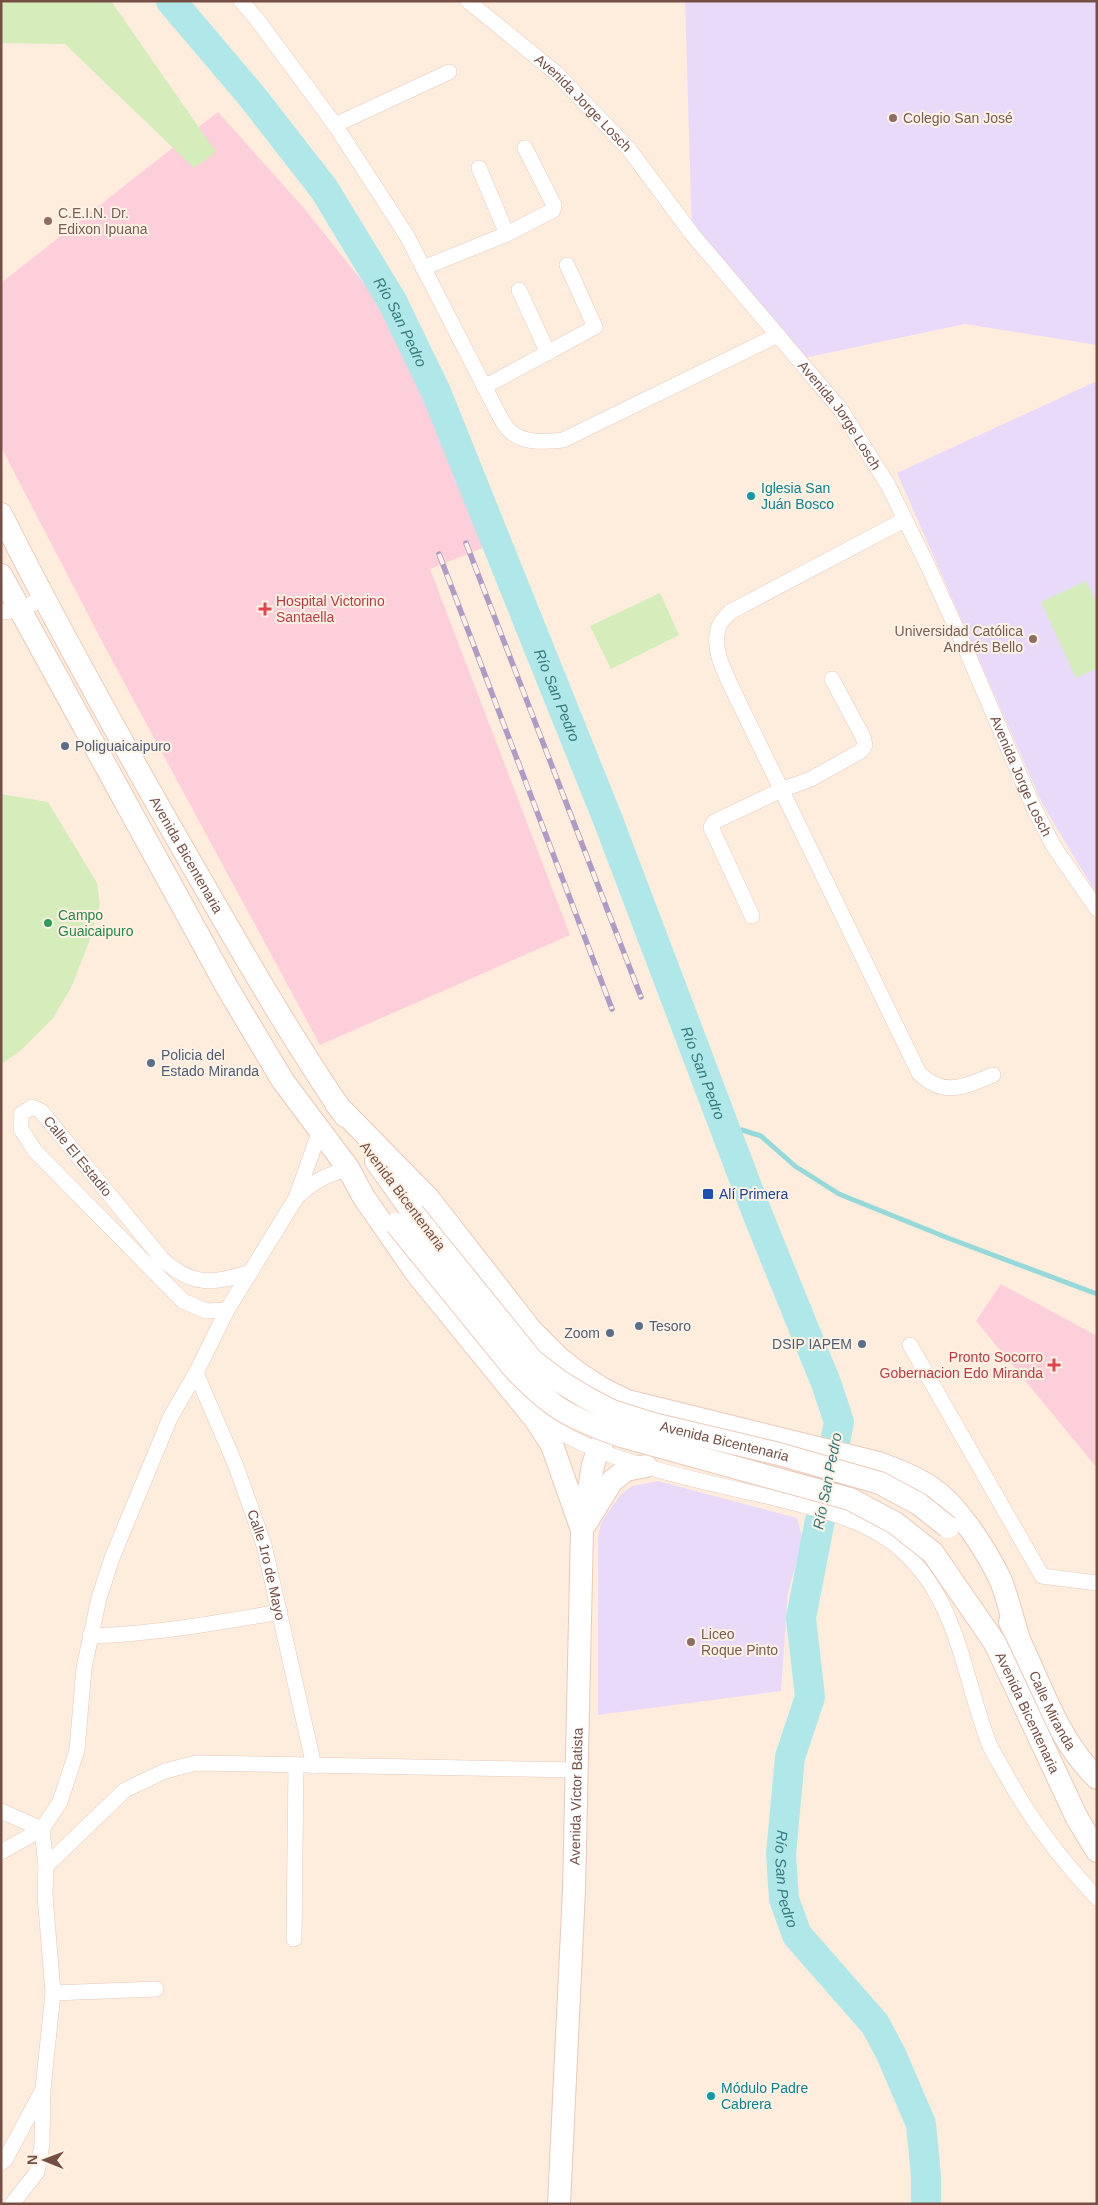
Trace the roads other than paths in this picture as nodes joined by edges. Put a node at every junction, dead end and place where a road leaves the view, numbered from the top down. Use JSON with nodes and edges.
{"nodes":[{"id":1,"x":241,"y":1,"type":"edge"},
{"id":2,"x":468,"y":1,"type":"edge"},
{"id":3,"x":450,"y":72,"type":"dead end"},
{"id":4,"x":335,"y":125,"type":"junction"},
{"id":5,"x":525,"y":148,"type":"dead end"},
{"id":6,"x":479,"y":168,"type":"dead end"},
{"id":7,"x":507,"y":234,"type":"junction"},
{"id":8,"x":567,"y":265,"type":"dead end"},
{"id":9,"x":423,"y":268,"type":"junction"},
{"id":10,"x":518,"y":290,"type":"dead end"},
{"id":11,"x":778,"y":335,"type":"junction"},
{"id":12,"x":548,"y":353,"type":"junction"},
{"id":13,"x":484,"y":387,"type":"junction"},
{"id":14,"x":1,"y":514,"type":"edge"},
{"id":15,"x":904,"y":520,"type":"junction"},
{"id":16,"x":1,"y":575,"type":"edge"},
{"id":17,"x":44,"y":597,"type":"junction"},
{"id":18,"x":11,"y":611,"type":"edge"},
{"id":19,"x":832,"y":679,"type":"dead end"},
{"id":20,"x":781,"y":790,"type":"junction"},
{"id":21,"x":1097,"y":909,"type":"edge"},
{"id":22,"x":752,"y":916,"type":"dead end"},
{"id":23,"x":993,"y":1075,"type":"dead end"},
{"id":24,"x":336,"y":1104,"type":"junction"},
{"id":25,"x":320,"y":1130,"type":"junction"},
{"id":26,"x":350,"y":1171,"type":"junction"},
{"id":27,"x":296,"y":1198,"type":"junction"},
{"id":28,"x":405,"y":1218,"type":"junction"},
{"id":29,"x":252,"y":1272,"type":"junction"},
{"id":30,"x":227,"y":1310,"type":"junction"},
{"id":31,"x":910,"y":1345,"type":"dead end"},
{"id":32,"x":196,"y":1373,"type":"junction"},
{"id":33,"x":627,"y":1400,"type":"junction"},
{"id":34,"x":524,"y":1406,"type":"junction"},
{"id":35,"x":598,"y":1450,"type":"junction"},
{"id":36,"x":646,"y":1466,"type":"junction"},
{"id":37,"x":582,"y":1530,"type":"junction"},
{"id":38,"x":1097,"y":1584,"type":"edge"},
{"id":39,"x":280,"y":1612,"type":"junction"},
{"id":40,"x":90,"y":1636,"type":"junction"},
{"id":41,"x":1018,"y":1636,"type":"junction"},
{"id":42,"x":296,"y":1765,"type":"junction"},
{"id":43,"x":314,"y":1766,"type":"junction"},
{"id":44,"x":578,"y":1770,"type":"junction"},
{"id":45,"x":1097,"y":1778,"type":"edge"},
{"id":46,"x":1,"y":1810,"type":"edge"},
{"id":47,"x":42,"y":1829,"type":"junction"},
{"id":48,"x":1097,"y":1851,"type":"edge"},
{"id":49,"x":1,"y":1852,"type":"edge"},
{"id":50,"x":46,"y":1866,"type":"junction"},
{"id":51,"x":1097,"y":1898,"type":"edge"},
{"id":52,"x":294,"y":1939,"type":"dead end"},
{"id":53,"x":156,"y":1989,"type":"dead end"},
{"id":54,"x":54,"y":1994,"type":"junction"},
{"id":55,"x":42,"y":2089,"type":"junction"},
{"id":56,"x":1,"y":2163,"type":"edge"},
{"id":57,"x":12,"y":2204,"type":"edge"},
{"id":58,"x":559,"y":2204,"type":"edge"}],
"edges":[{"from":1,"to":4,"type":"street"},
{"from":2,"to":11,"type":"street","name":"Avenida Jorge Losch"},
{"from":3,"to":4,"type":"street"},
{"from":4,"to":9,"type":"street"},
{"from":5,"to":7,"type":"street"},
{"from":6,"to":7,"type":"street"},
{"from":7,"to":9,"type":"street"},
{"from":8,"to":12,"type":"street"},
{"from":9,"to":13,"type":"street"},
{"from":10,"to":12,"type":"street"},
{"from":11,"to":13,"type":"street"},
{"from":11,"to":15,"type":"street","name":"Avenida Jorge Losch"},
{"from":12,"to":13,"type":"street"},
{"from":14,"to":17,"type":"main road","name":"Avenida Bicentenaria"},
{"from":15,"to":20,"type":"street"},
{"from":15,"to":21,"type":"street","name":"Avenida Jorge Losch"},
{"from":16,"to":18,"type":"main road","name":"Avenida Bicentenaria"},
{"from":17,"to":18,"type":"street"},
{"from":17,"to":24,"type":"main road","name":"Avenida Bicentenaria"},
{"from":18,"to":25,"type":"main road","name":"Avenida Bicentenaria"},
{"from":19,"to":20,"type":"street"},
{"from":20,"to":22,"type":"street"},
{"from":20,"to":23,"type":"street"},
{"from":24,"to":28,"type":"main road","name":"Avenida Bicentenaria"},
{"from":24,"to":33,"type":"main road"},
{"from":25,"to":26,"type":"main road","name":"Avenida Bicentenaria"},
{"from":25,"to":27,"type":"street"},
{"from":26,"to":27,"type":"street"},
{"from":26,"to":28,"type":"main road","name":"Avenida Bicentenaria"},
{"from":26,"to":34,"type":"main road"},
{"from":27,"to":29,"type":"street"},
{"from":28,"to":41,"type":"main road","name":"Avenida Bicentenaria","bridge":true},
{"from":28,"to":48,"type":"main road","name":"Avenida Bicentenaria","bridge":true},
{"from":29,"to":30,"type":"street"},
{"from":29,"to":30,"type":"street","name":"Calle El Estadio"},
{"from":30,"to":32,"type":"street"},
{"from":31,"to":38,"type":"street"},
{"from":32,"to":39,"type":"street","name":"Calle 1ro de Mayo"},
{"from":32,"to":40,"type":"street"},
{"from":33,"to":35,"type":"main road","name":"Avenida Víctor Batista"},
{"from":33,"to":41,"type":"main road"},
{"from":34,"to":35,"type":"street"},
{"from":34,"to":37,"type":"main road"},
{"from":35,"to":36,"type":"street"},
{"from":35,"to":37,"type":"main road","name":"Avenida Víctor Batista"},
{"from":36,"to":37,"type":"main road"},
{"from":36,"to":51,"type":"street"},
{"from":37,"to":44,"type":"main road","name":"Avenida Víctor Batista"},
{"from":39,"to":40,"type":"street"},
{"from":39,"to":43,"type":"street","name":"Calle 1ro de Mayo"},
{"from":40,"to":47,"type":"street"},
{"from":41,"to":45,"type":"main road","name":"Calle Miranda"},
{"from":42,"to":43,"type":"street"},
{"from":42,"to":50,"type":"street"},
{"from":42,"to":52,"type":"street"},
{"from":43,"to":44,"type":"street"},
{"from":44,"to":58,"type":"main road","name":"Avenida Víctor Batista"},
{"from":46,"to":47,"type":"street"},
{"from":47,"to":49,"type":"street"},
{"from":47,"to":50,"type":"street"},
{"from":50,"to":54,"type":"street"},
{"from":53,"to":54,"type":"street"},
{"from":54,"to":55,"type":"street"},
{"from":55,"to":56,"type":"street"},
{"from":55,"to":57,"type":"street"}]}
